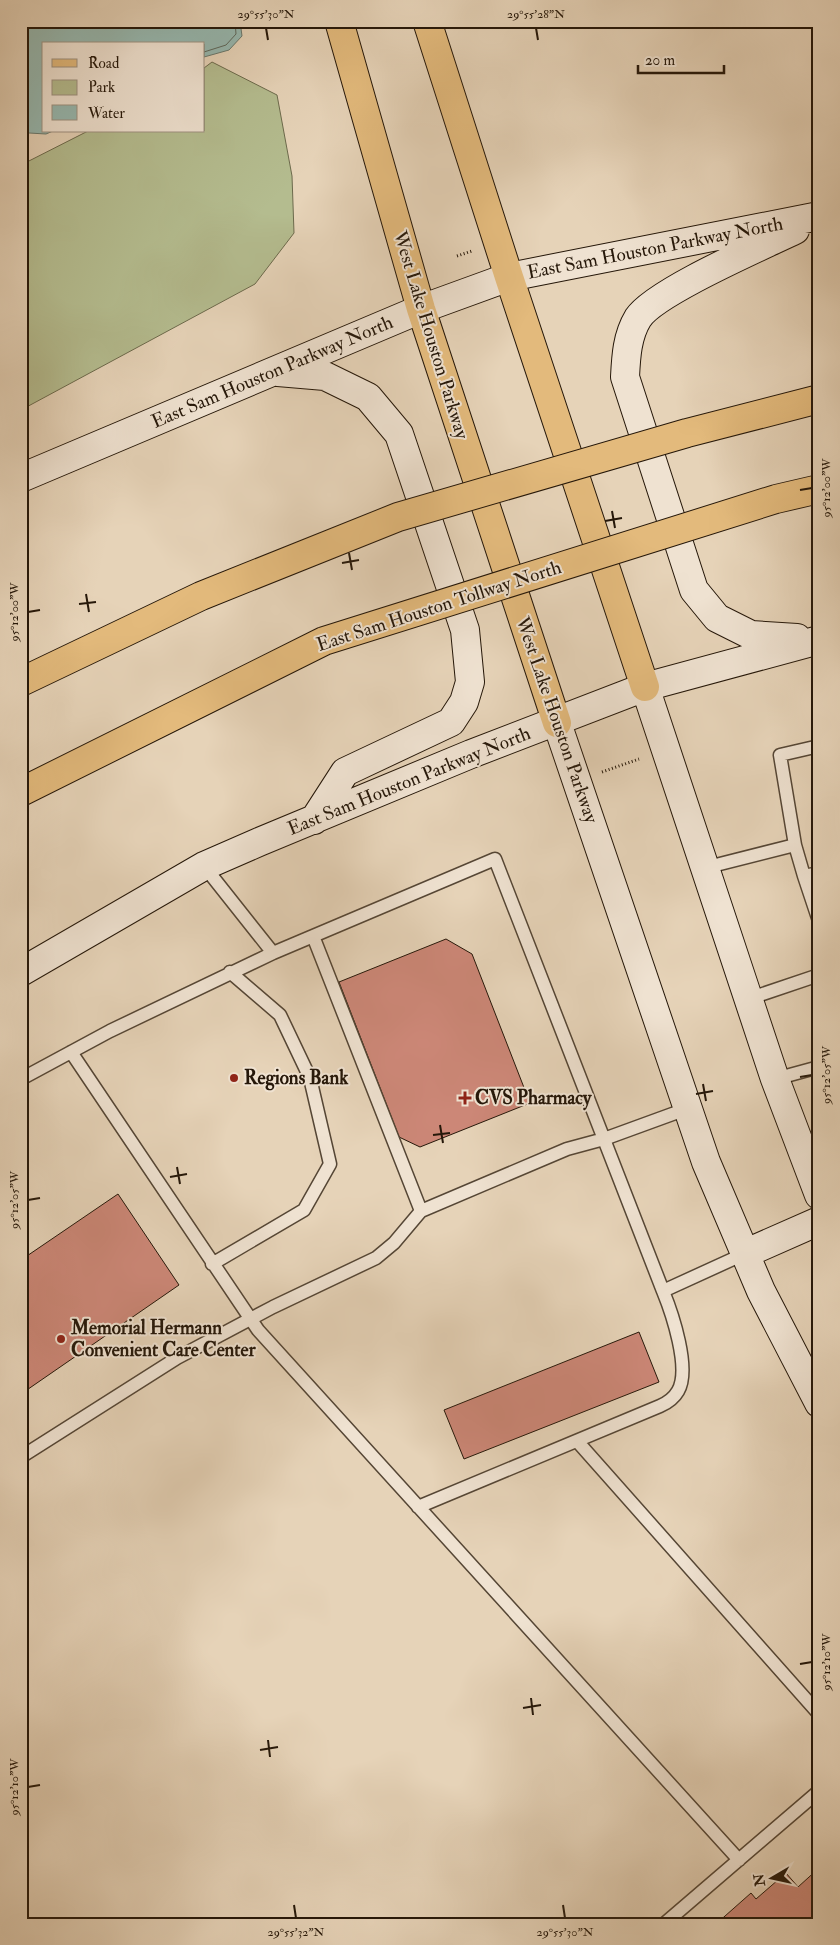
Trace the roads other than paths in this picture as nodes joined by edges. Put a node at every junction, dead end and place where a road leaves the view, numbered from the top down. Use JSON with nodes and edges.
{"nodes":[{"id":1,"x":339,"y":21,"type":"edge"},
{"id":2,"x":427,"y":21,"type":"edge"},
{"id":3,"x":819,"y":217,"type":"edge"},
{"id":4,"x":509,"y":277,"type":"junction"},
{"id":5,"x":421,"y":309,"type":"junction"},
{"id":6,"x":275,"y":372,"type":"junction"},
{"id":7,"x":819,"y":400,"type":"edge"},
{"id":8,"x":21,"y":478,"type":"edge"},
{"id":9,"x":819,"y":489,"type":"edge"},
{"id":10,"x":819,"y":640,"type":"edge"},
{"id":11,"x":21,"y":682,"type":"edge"},
{"id":12,"x":645,"y":687,"type":"junction"},
{"id":13,"x":557,"y":723,"type":"junction"},
{"id":14,"x":819,"y":746,"type":"edge"},
{"id":15,"x":21,"y":792,"type":"edge"},
{"id":16,"x":314,"y":820,"type":"junction"},
{"id":17,"x":795,"y":845,"type":"junction"},
{"id":18,"x":204,"y":866,"type":"junction"},
{"id":19,"x":704,"y":868,"type":"junction"},
{"id":20,"x":819,"y":873,"type":"edge"},
{"id":21,"x":804,"y":876,"type":"junction"},
{"id":22,"x":819,"y":921,"type":"edge"},
{"id":23,"x":313,"y":936,"type":"junction"},
{"id":24,"x":273,"y":953,"type":"junction"},
{"id":25,"x":21,"y":972,"type":"edge"},
{"id":26,"x":230,"y":972,"type":"junction"},
{"id":27,"x":819,"y":975,"type":"edge"},
{"id":28,"x":748,"y":999,"type":"junction"},
{"id":29,"x":70,"y":1052,"type":"junction"},
{"id":30,"x":819,"y":1067,"type":"edge"},
{"id":31,"x":21,"y":1078,"type":"edge"},
{"id":32,"x":775,"y":1079,"type":"junction"},
{"id":33,"x":688,"y":1108,"type":"junction"},
{"id":34,"x":604,"y":1139,"type":"junction"},
{"id":35,"x":819,"y":1194,"type":"edge"},
{"id":36,"x":421,"y":1211,"type":"junction"},
{"id":37,"x":819,"y":1221,"type":"edge"},
{"id":38,"x":744,"y":1254,"type":"junction"},
{"id":39,"x":212,"y":1264,"type":"junction"},
{"id":40,"x":663,"y":1291,"type":"junction"},
{"id":41,"x":250,"y":1319,"type":"junction"},
{"id":42,"x":819,"y":1403,"type":"edge"},
{"id":43,"x":577,"y":1440,"type":"junction"},
{"id":44,"x":21,"y":1457,"type":"edge"},
{"id":45,"x":418,"y":1507,"type":"junction"},
{"id":46,"x":819,"y":1714,"type":"edge"},
{"id":47,"x":819,"y":1790,"type":"edge"},
{"id":48,"x":739,"y":1860,"type":"junction"},
{"id":49,"x":664,"y":1924,"type":"edge"}],
"edges":[{"from":1,"to":5,"type":"main road","name":"West Lake Houston Parkway"},
{"from":2,"to":4,"type":"main road"},
{"from":3,"to":4,"type":"main road","name":"East Sam Houston Parkway North"},
{"from":3,"to":10,"type":"main road"},
{"from":4,"to":5,"type":"main road","name":"East Sam Houston Parkway North"},
{"from":4,"to":12,"type":"main road"},
{"from":5,"to":6,"type":"main road","name":"East Sam Houston Parkway North"},
{"from":5,"to":13,"type":"main road","name":"West Lake Houston Parkway"},
{"from":6,"to":8,"type":"main road","name":"East Sam Houston Parkway North"},
{"from":6,"to":16,"type":"main road"},
{"from":7,"to":11,"type":"main road","bridge":true},
{"from":9,"to":15,"type":"main road","name":"East Sam Houston Tollway North","bridge":true},
{"from":10,"to":12,"type":"main road","name":"East Sam Houston Parkway North"},
{"from":12,"to":13,"type":"main road","name":"East Sam Houston Parkway North"},
{"from":12,"to":19,"type":"main road"},
{"from":13,"to":16,"type":"main road","name":"East Sam Houston Parkway North"},
{"from":13,"to":33,"type":"main road","name":"West Lake Houston Parkway"},
{"from":14,"to":17,"type":"lane"},
{"from":16,"to":18,"type":"main road","name":"East Sam Houston Parkway North"},
{"from":17,"to":19,"type":"lane"},
{"from":17,"to":21,"type":"lane"},
{"from":18,"to":24,"type":"lane"},
{"from":18,"to":25,"type":"main road","name":"East Sam Houston Parkway North"},
{"from":19,"to":28,"type":"main road"},
{"from":20,"to":21,"type":"lane"},
{"from":21,"to":22,"type":"lane"},
{"from":23,"to":24,"type":"lane"},
{"from":23,"to":34,"type":"lane"},
{"from":23,"to":36,"type":"lane"},
{"from":24,"to":26,"type":"lane"},
{"from":26,"to":29,"type":"lane"},
{"from":26,"to":39,"type":"lane"},
{"from":27,"to":28,"type":"lane"},
{"from":28,"to":32,"type":"main road"},
{"from":29,"to":31,"type":"lane"},
{"from":29,"to":39,"type":"lane"},
{"from":30,"to":32,"type":"lane"},
{"from":32,"to":35,"type":"main road"},
{"from":33,"to":34,"type":"lane"},
{"from":33,"to":38,"type":"main road","name":"West Lake Houston Parkway"},
{"from":34,"to":36,"type":"lane"},
{"from":34,"to":40,"type":"lane"},
{"from":36,"to":41,"type":"lane"},
{"from":37,"to":38,"type":"main road"},
{"from":38,"to":40,"type":"lane"},
{"from":38,"to":42,"type":"main road","name":"West Lake Houston Parkway"},
{"from":39,"to":41,"type":"lane"},
{"from":40,"to":43,"type":"lane"},
{"from":41,"to":44,"type":"lane"},
{"from":41,"to":45,"type":"lane"},
{"from":43,"to":45,"type":"lane"},
{"from":43,"to":46,"type":"lane"},
{"from":45,"to":48,"type":"lane"},
{"from":47,"to":48,"type":"lane"},
{"from":48,"to":49,"type":"lane"}]}
